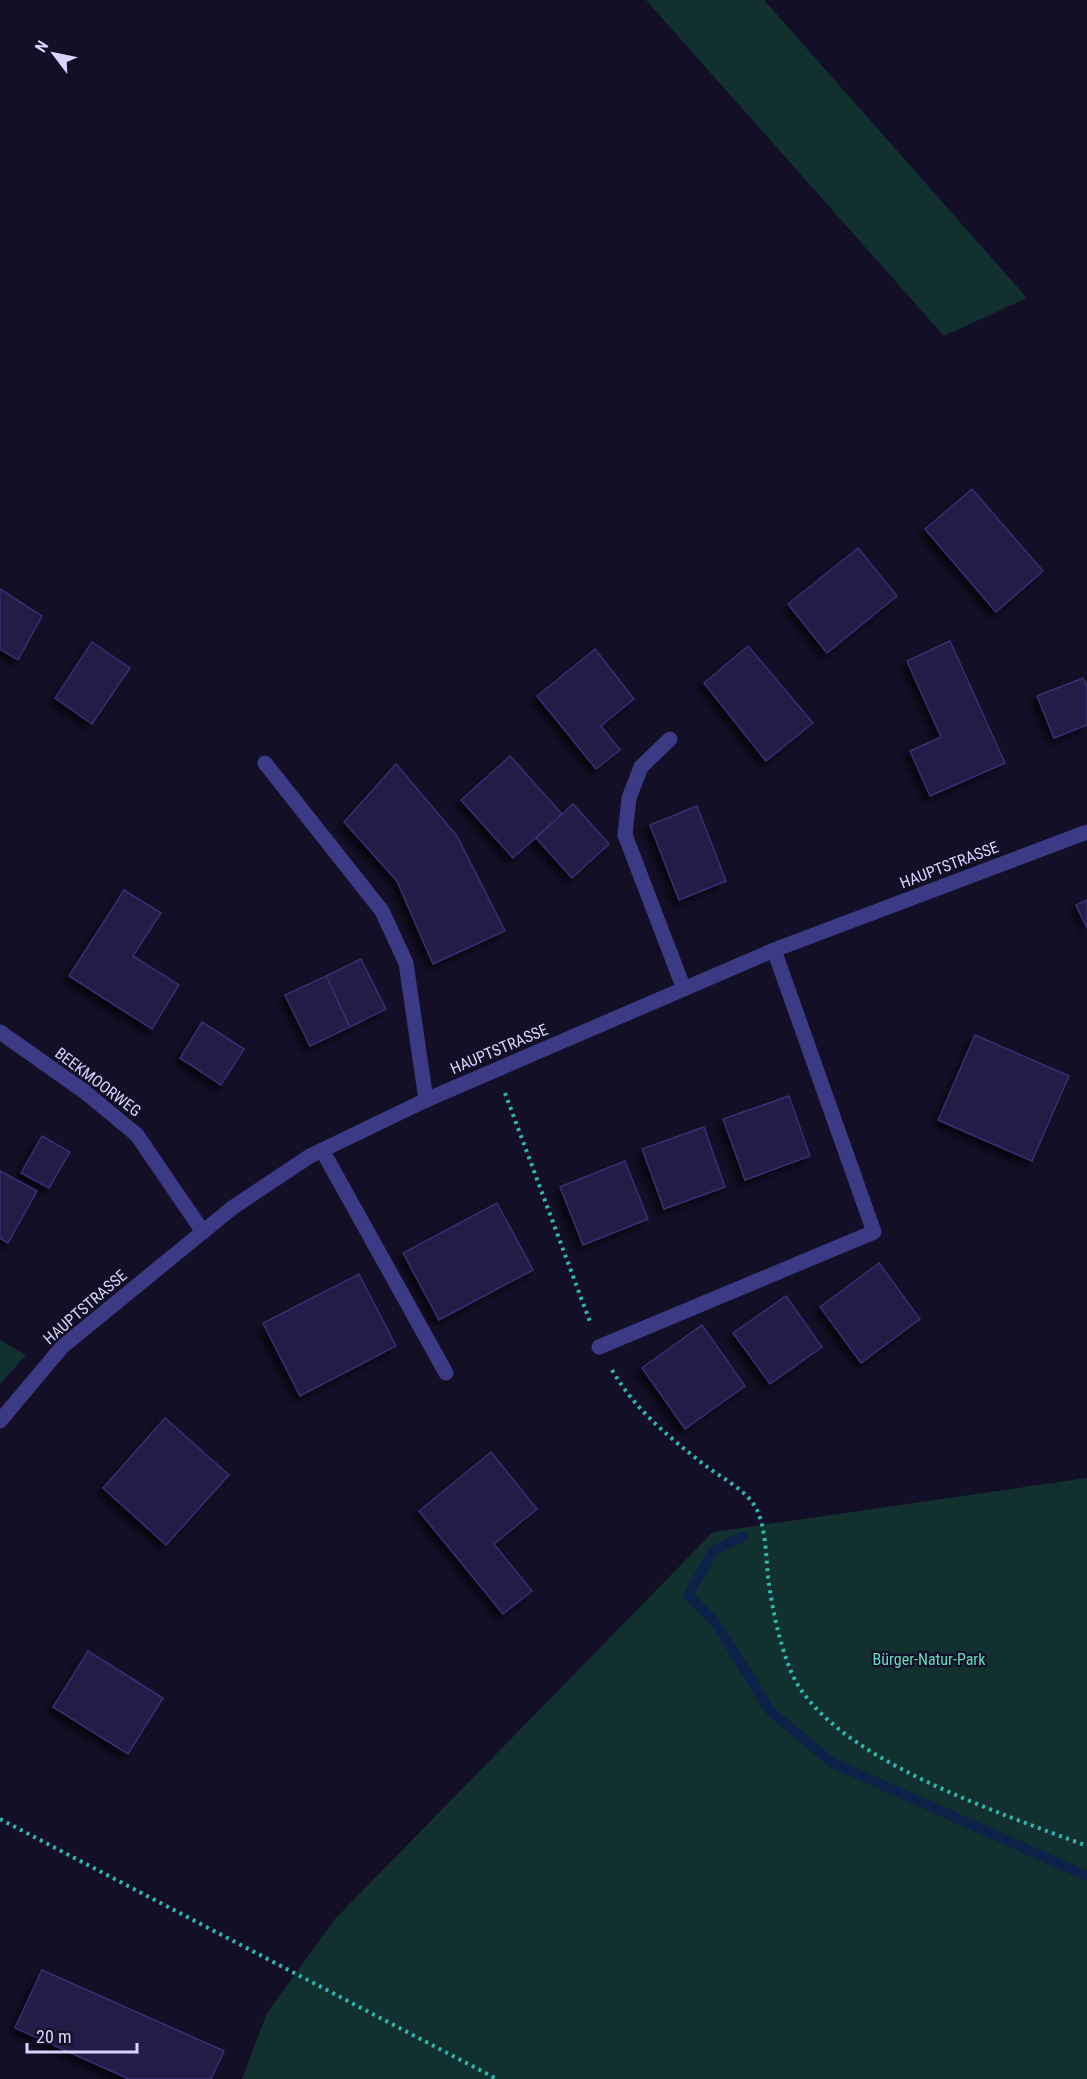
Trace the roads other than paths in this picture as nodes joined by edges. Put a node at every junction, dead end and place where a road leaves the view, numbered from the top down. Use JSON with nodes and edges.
{"nodes":[{"id":1,"x":670,"y":739,"type":"dead end"},
{"id":2,"x":265,"y":763,"type":"dead end"},
{"id":3,"x":1087,"y":832,"type":"edge"},
{"id":4,"x":774,"y":950,"type":"junction"},
{"id":5,"x":684,"y":988,"type":"junction"},
{"id":6,"x":0,"y":1032,"type":"edge"},
{"id":7,"x":426,"y":1100,"type":"junction"},
{"id":8,"x":322,"y":1150,"type":"junction"},
{"id":9,"x":203,"y":1232,"type":"junction"},
{"id":10,"x":599,"y":1347,"type":"road end"},
{"id":11,"x":446,"y":1373,"type":"dead end"},
{"id":12,"x":0,"y":1422,"type":"edge"}],
"edges":[{"from":1,"to":5,"type":"street"},
{"from":2,"to":7,"type":"street"},
{"from":3,"to":4,"type":"street","name":"HAUPTSTRASSE"},
{"from":4,"to":5,"type":"street","name":"HAUPTSTRASSE"},
{"from":4,"to":10,"type":"street"},
{"from":5,"to":7,"type":"street","name":"HAUPTSTRASSE"},
{"from":6,"to":9,"type":"street","name":"BEEKMOORWEG"},
{"from":7,"to":8,"type":"street","name":"HAUPTSTRASSE"},
{"from":8,"to":9,"type":"street","name":"HAUPTSTRASSE"},
{"from":8,"to":11,"type":"street"},
{"from":9,"to":12,"type":"street","name":"HAUPTSTRASSE"}]}
